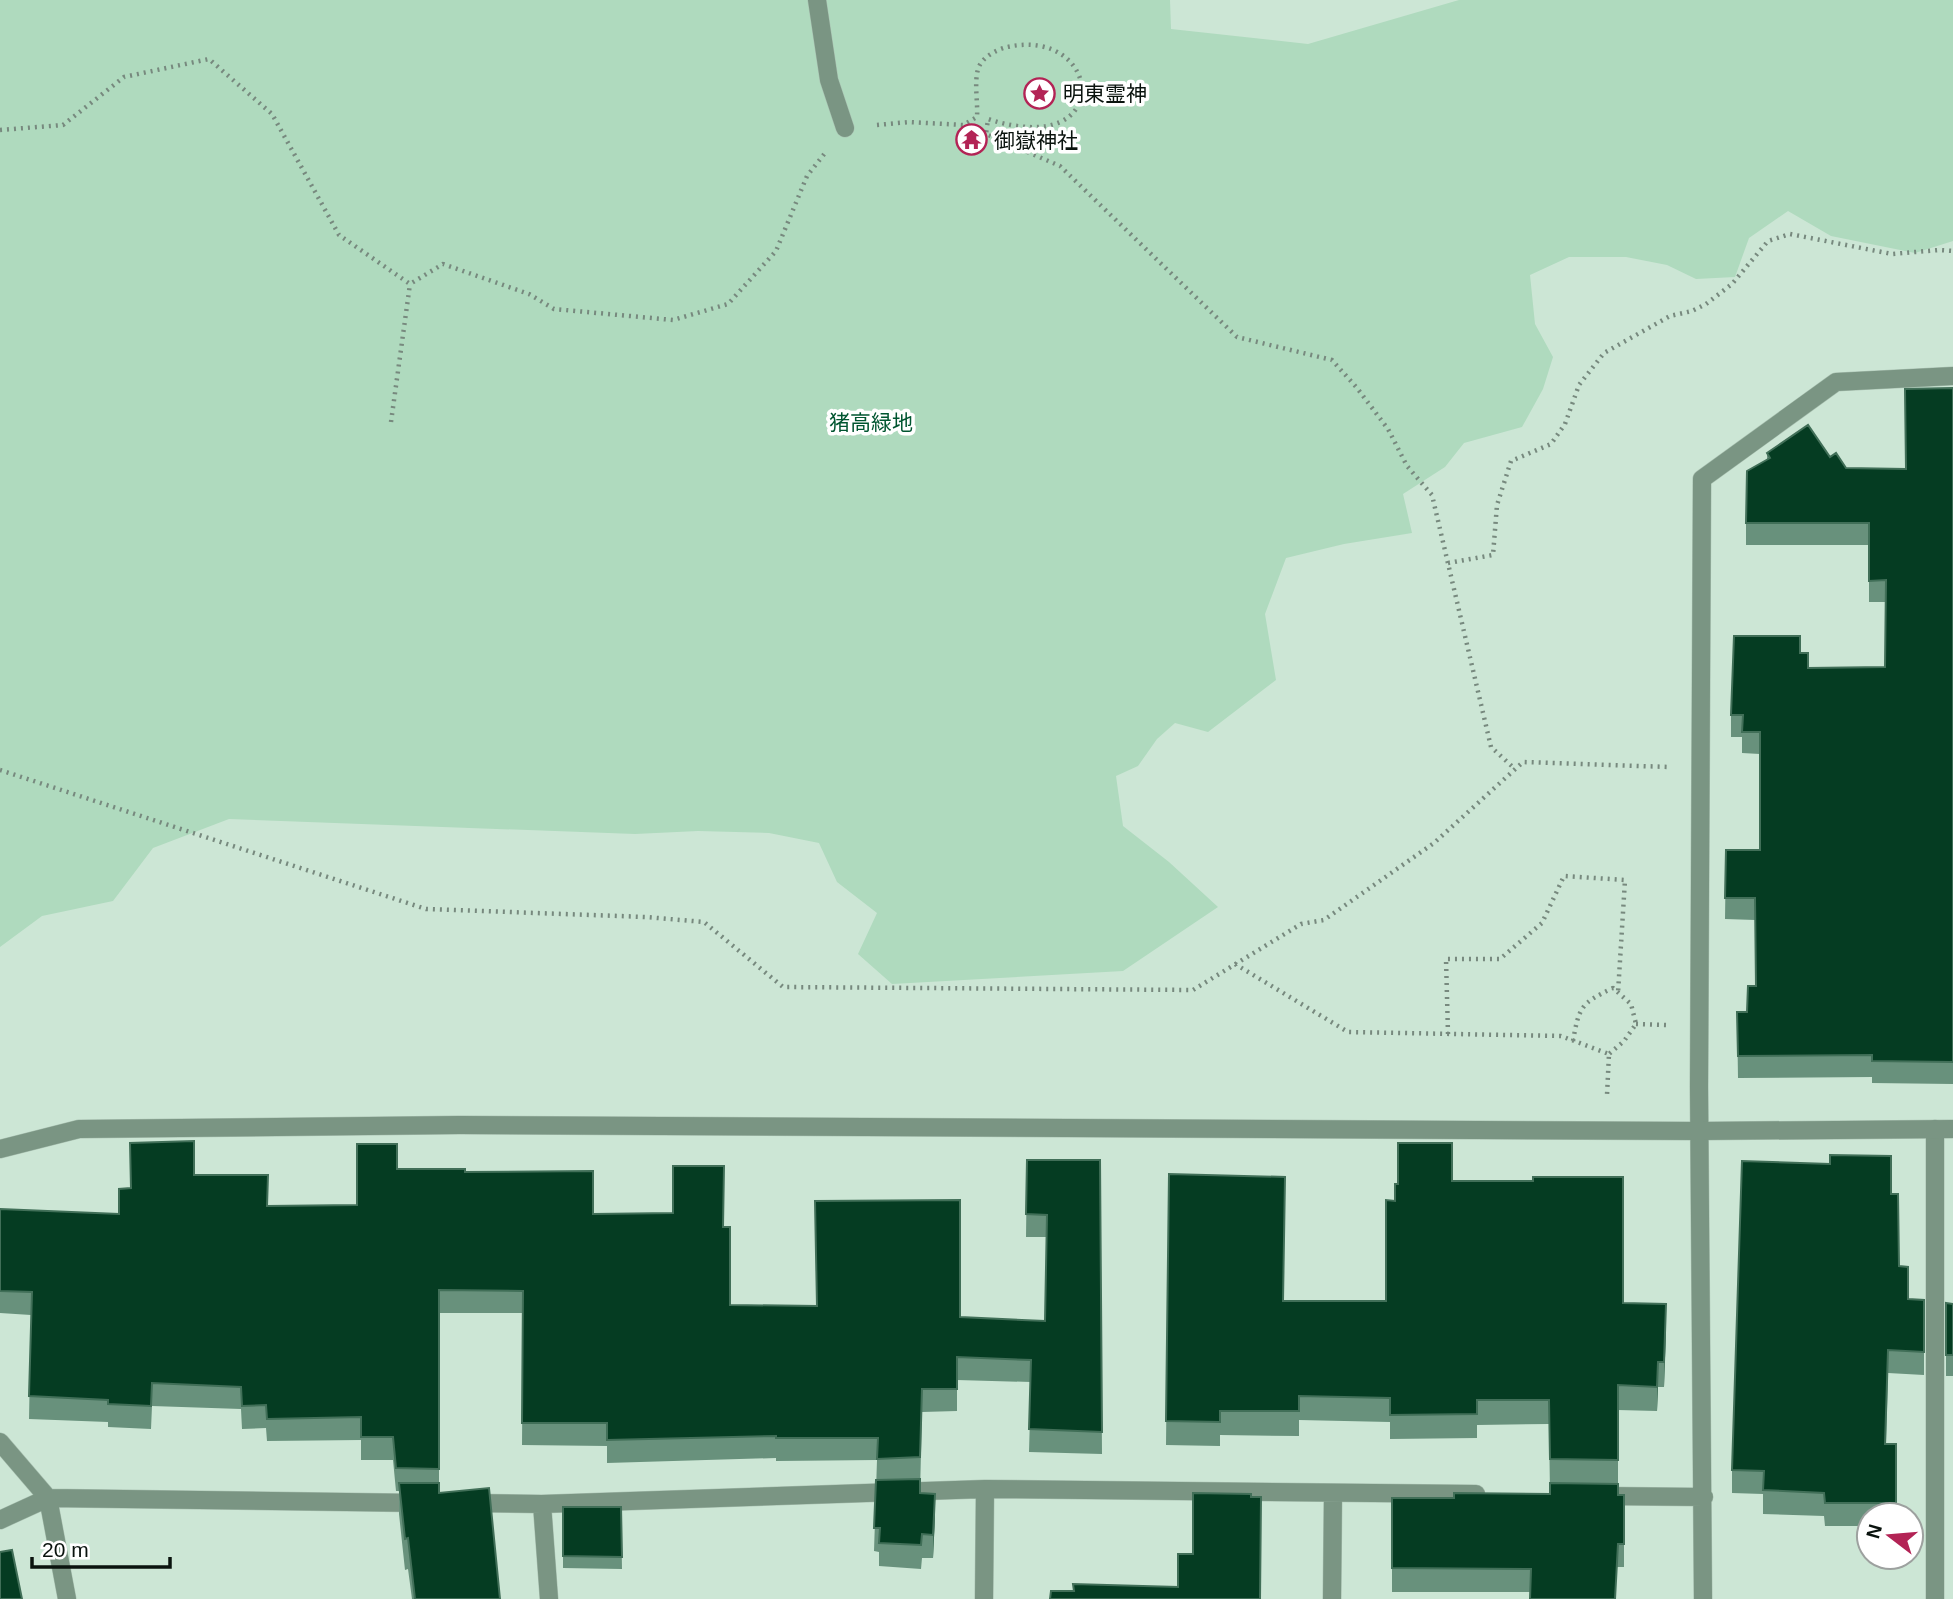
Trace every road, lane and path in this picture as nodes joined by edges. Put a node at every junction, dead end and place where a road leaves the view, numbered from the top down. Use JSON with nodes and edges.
{"nodes":[{"id":1,"x":817,"y":0,"type":"edge"},
{"id":2,"x":845,"y":128,"type":"junction"},
{"id":3,"x":0,"y":130,"type":"edge"},
{"id":4,"x":1953,"y":251,"type":"edge"},
{"id":5,"x":410,"y":284,"type":"junction"},
{"id":6,"x":1953,"y":376,"type":"edge"},
{"id":7,"x":391,"y":422,"type":"dead end"},
{"id":8,"x":1448,"y":563,"type":"junction"},
{"id":9,"x":1701,"y":768,"type":"junction"},
{"id":10,"x":1515,"y":769,"type":"junction"},
{"id":11,"x":0,"y":770,"type":"edge"},
{"id":12,"x":1235,"y":964,"type":"junction"},
{"id":13,"x":1618,"y":993,"type":"junction"},
{"id":14,"x":1448,"y":1034,"type":"junction"},
{"id":15,"x":1573,"y":1041,"type":"junction"},
{"id":16,"x":1609,"y":1054,"type":"junction"},
{"id":17,"x":1607,"y":1095,"type":"dead end"},
{"id":18,"x":1944,"y":1129,"type":"edge"},
{"id":19,"x":1700,"y":1131,"type":"junction"},
{"id":20,"x":0,"y":1149,"type":"edge"},
{"id":21,"x":0,"y":1442,"type":"edge"},
{"id":22,"x":985,"y":1489,"type":"junction"},
{"id":23,"x":1333,"y":1493,"type":"junction"},
{"id":24,"x":1498,"y":1495,"type":"edge"},
{"id":25,"x":1580,"y":1495,"type":"edge"},
{"id":26,"x":1704,"y":1497,"type":"junction"},
{"id":27,"x":48,"y":1498,"type":"junction"},
{"id":28,"x":542,"y":1504,"type":"junction"},
{"id":29,"x":0,"y":1520,"type":"edge"},
{"id":30,"x":67,"y":1599,"type":"edge"},
{"id":31,"x":549,"y":1599,"type":"edge"},
{"id":32,"x":984,"y":1599,"type":"edge"},
{"id":33,"x":1332,"y":1599,"type":"edge"},
{"id":34,"x":1703,"y":1599,"type":"edge"},
{"id":35,"x":1935,"y":1599,"type":"edge"}],
"edges":[{"from":1,"to":2,"type":"street"},
{"from":2,"to":5,"type":"path"},
{"from":2,"to":8,"type":"path"},
{"from":3,"to":5,"type":"path"},
{"from":4,"to":8,"type":"path"},
{"from":5,"to":7,"type":"path"},
{"from":6,"to":9,"type":"street"},
{"from":8,"to":10,"type":"path"},
{"from":9,"to":10,"type":"path"},
{"from":9,"to":19,"type":"street"},
{"from":10,"to":12,"type":"path"},
{"from":11,"to":12,"type":"path"},
{"from":12,"to":14,"type":"path"},
{"from":13,"to":14,"type":"path"},
{"from":13,"to":15,"type":"path"},
{"from":13,"to":16,"type":"path"},
{"from":14,"to":15,"type":"path"},
{"from":15,"to":16,"type":"path"},
{"from":16,"to":17,"type":"path"},
{"from":18,"to":19,"type":"street"},
{"from":18,"to":35,"type":"street"},
{"from":19,"to":20,"type":"street"},
{"from":19,"to":26,"type":"street"},
{"from":21,"to":27,"type":"street"},
{"from":22,"to":23,"type":"street"},
{"from":22,"to":28,"type":"street"},
{"from":22,"to":32,"type":"street"},
{"from":23,"to":24,"type":"street"},
{"from":23,"to":33,"type":"street"},
{"from":25,"to":26,"type":"street"},
{"from":26,"to":34,"type":"street"},
{"from":27,"to":28,"type":"street"},
{"from":27,"to":29,"type":"street"},
{"from":27,"to":30,"type":"street"},
{"from":28,"to":31,"type":"street"}]}
